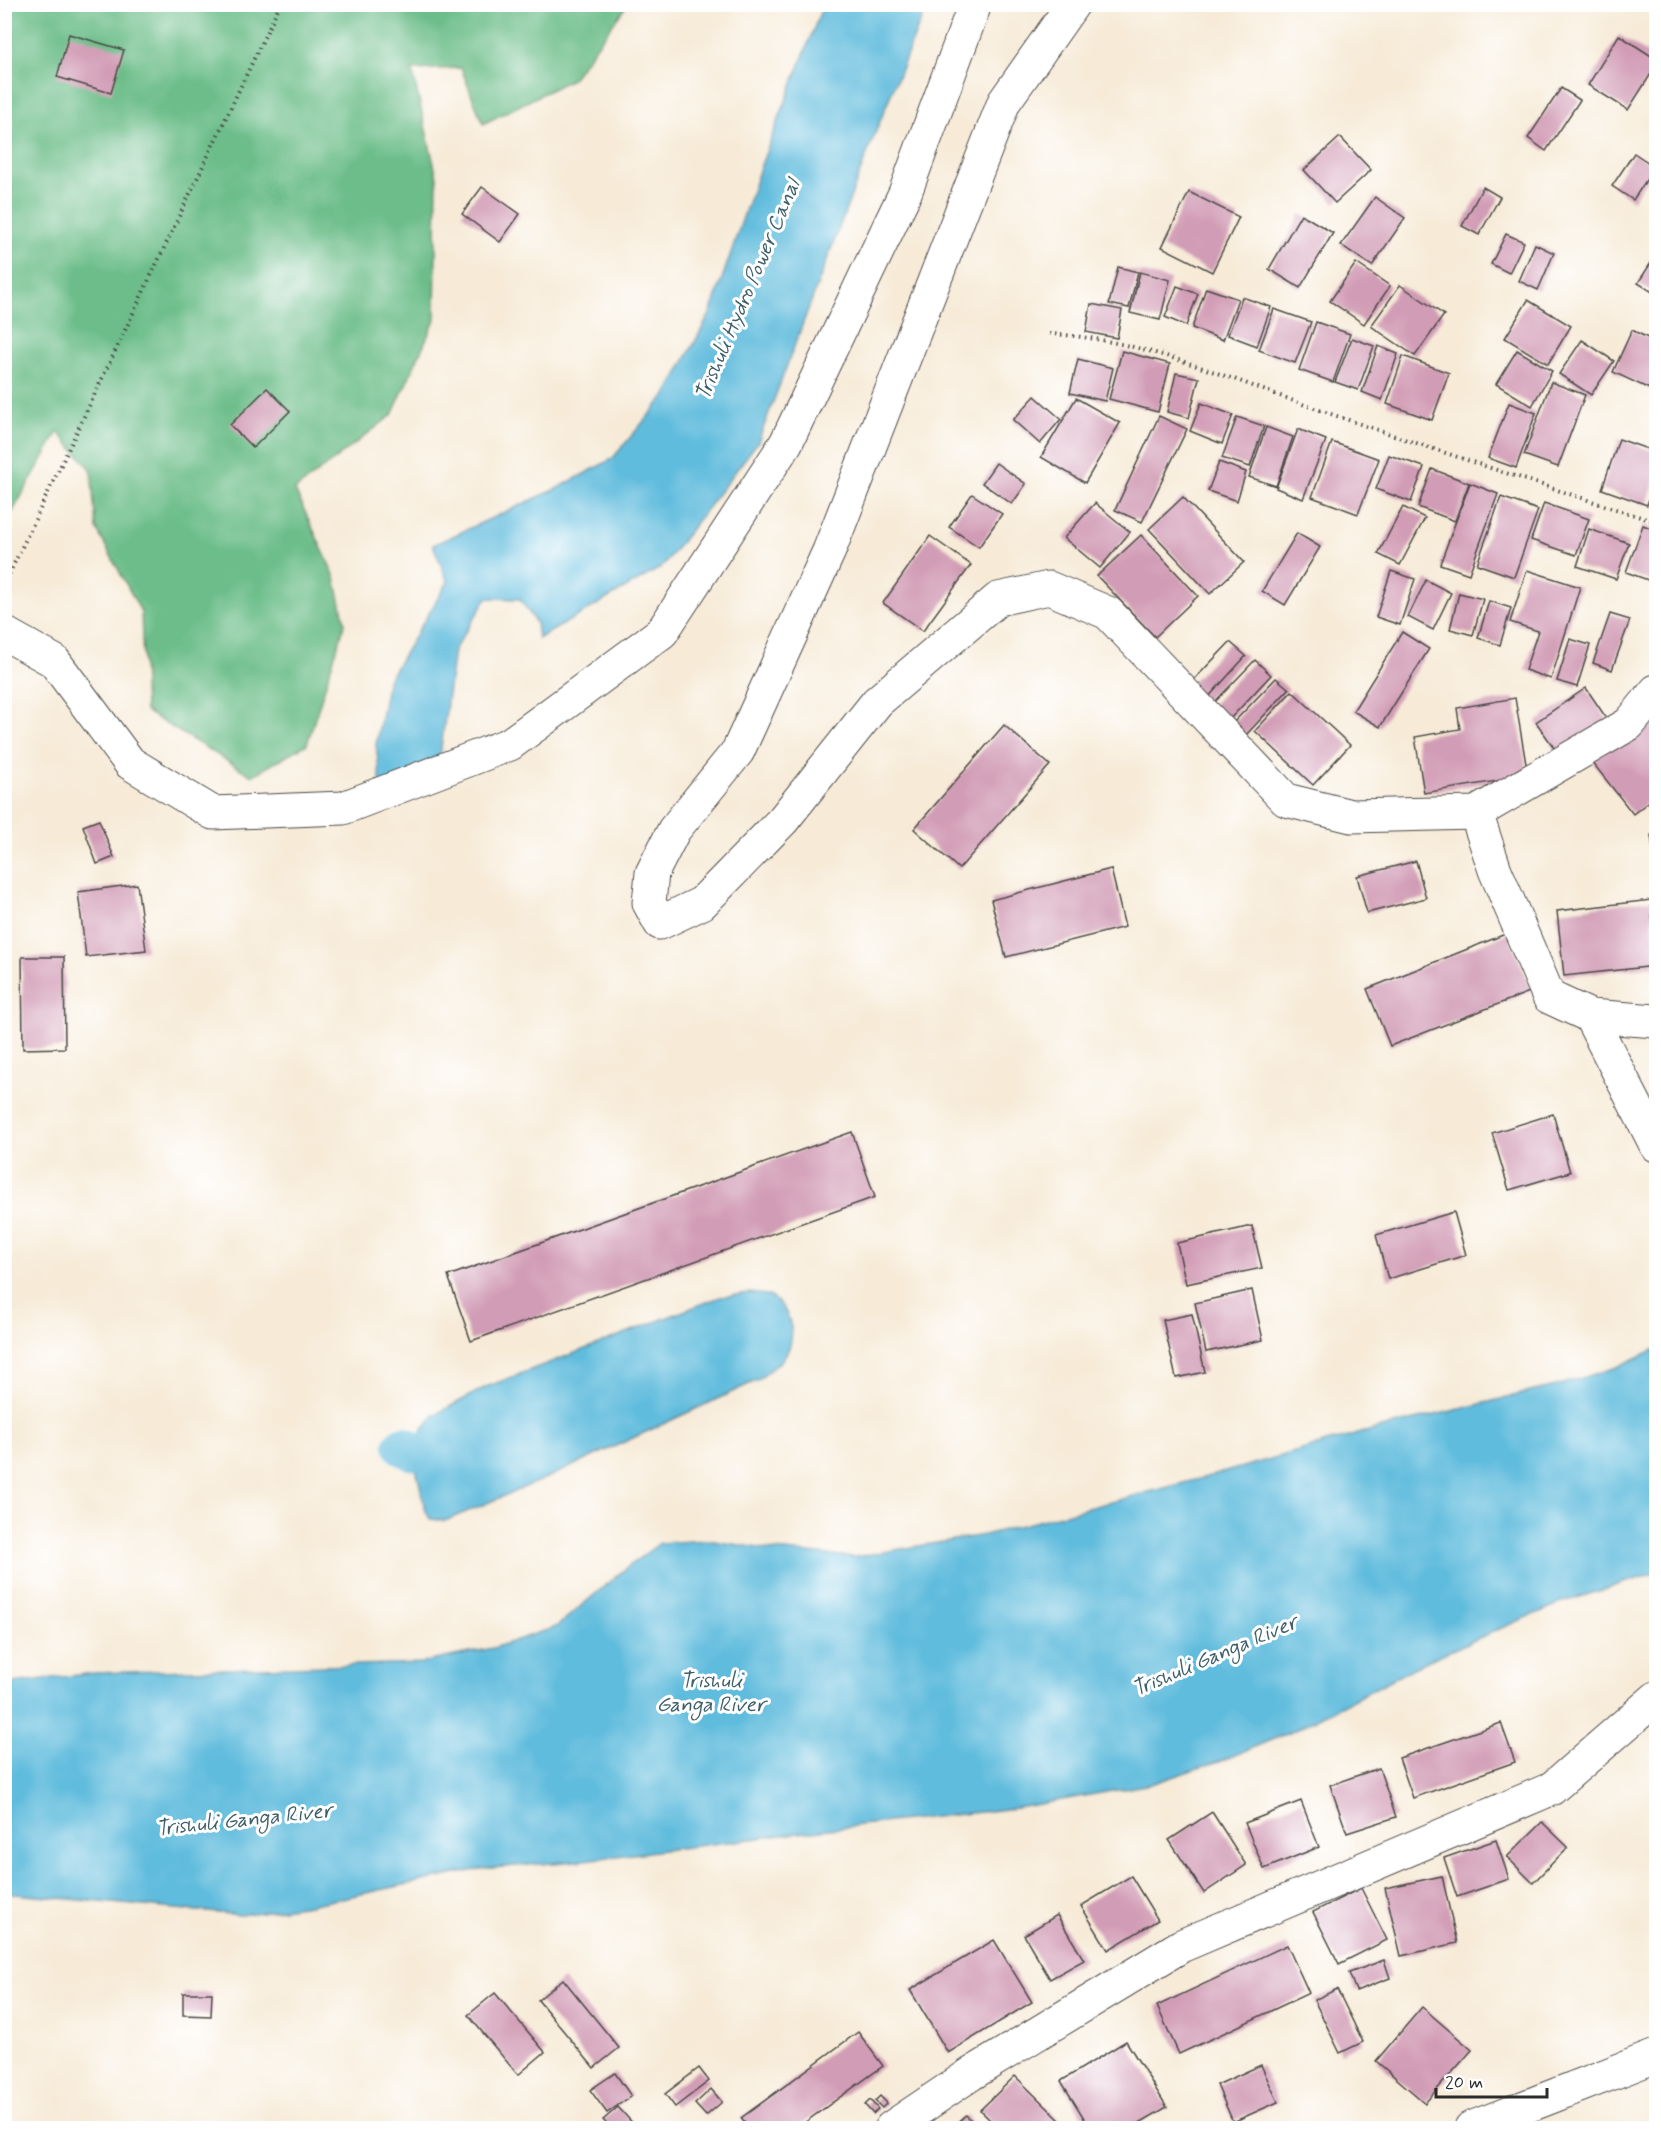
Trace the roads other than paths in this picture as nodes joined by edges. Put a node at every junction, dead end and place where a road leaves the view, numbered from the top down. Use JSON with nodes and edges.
{"nodes":[{"id":1,"x":975,"y":4,"type":"edge"},
{"id":2,"x":1073,"y":4,"type":"edge"},
{"id":3,"x":4,"y":633,"type":"edge"},
{"id":4,"x":1656,"y":691,"type":"edge"},
{"id":5,"x":1476,"y":813,"type":"junction"},
{"id":6,"x":1590,"y":1016,"type":"junction"},
{"id":7,"x":1656,"y":1021,"type":"edge"},
{"id":8,"x":1656,"y":1145,"type":"edge"},
{"id":9,"x":1656,"y":1698,"type":"edge"},
{"id":10,"x":1656,"y":2056,"type":"edge"},
{"id":11,"x":891,"y":2128,"type":"edge"},
{"id":12,"x":1471,"y":2128,"type":"edge"}],
"edges":[{"from":1,"to":3,"type":"street"},
{"from":2,"to":5,"type":"street"},
{"from":4,"to":5,"type":"street"},
{"from":5,"to":6,"type":"street"},
{"from":6,"to":7,"type":"street"},
{"from":6,"to":8,"type":"street"},
{"from":9,"to":11,"type":"street"},
{"from":10,"to":12,"type":"street"}]}
